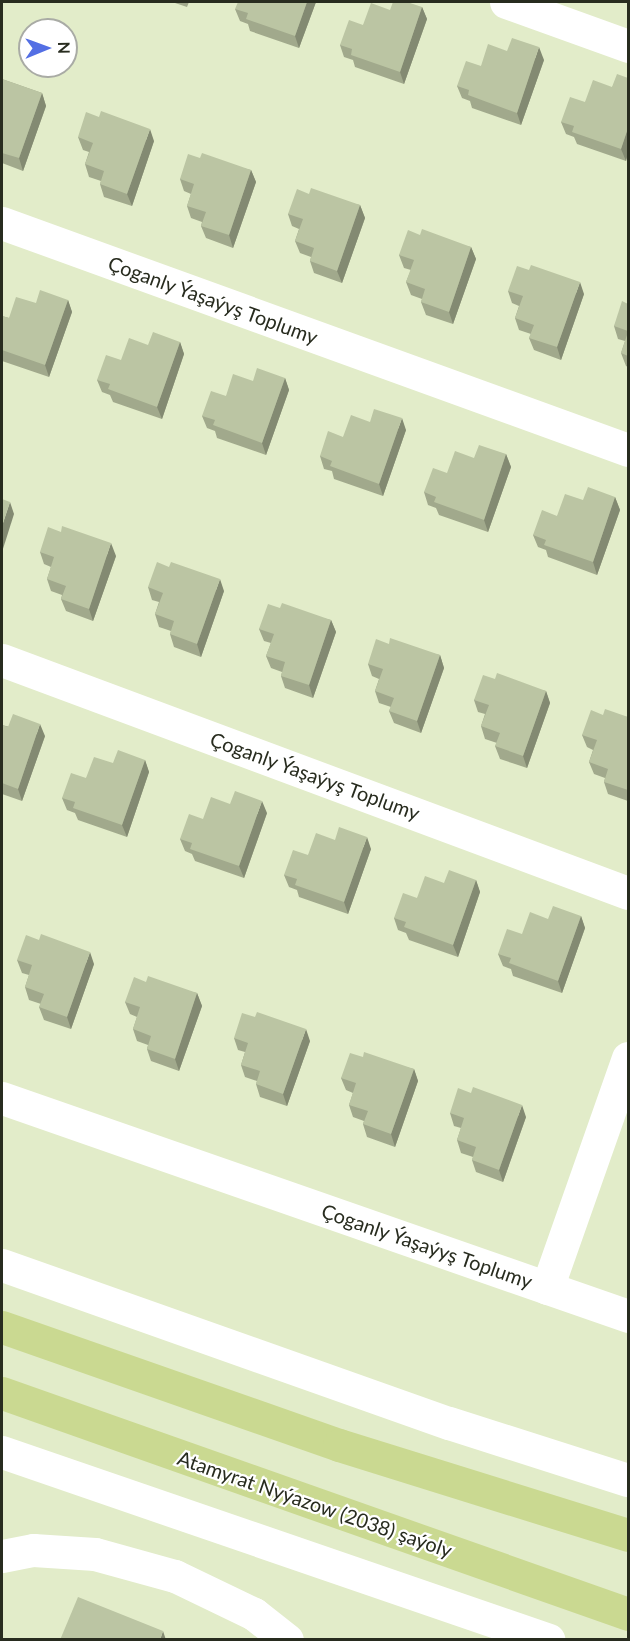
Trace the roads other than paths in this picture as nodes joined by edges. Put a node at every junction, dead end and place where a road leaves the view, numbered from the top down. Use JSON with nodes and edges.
{"nodes":[{"id":1,"x":506,"y":2,"type":"edge"},
{"id":2,"x":628,"y":46,"type":"edge"},
{"id":3,"x":2,"y":223,"type":"edge"},
{"id":4,"x":628,"y":450,"type":"edge"},
{"id":5,"x":2,"y":660,"type":"edge"},
{"id":6,"x":628,"y":893,"type":"edge"},
{"id":7,"x":628,"y":1058,"type":"edge"},
{"id":8,"x":2,"y":1098,"type":"edge"},
{"id":9,"x":2,"y":1265,"type":"edge"},
{"id":10,"x":547,"y":1288,"type":"junction"},
{"id":11,"x":628,"y":1316,"type":"edge"},
{"id":12,"x":2,"y":1327,"type":"edge"},
{"id":13,"x":2,"y":1394,"type":"edge"},
{"id":14,"x":2,"y":1452,"type":"edge"},
{"id":15,"x":628,"y":1480,"type":"edge"},
{"id":16,"x":628,"y":1535,"type":"edge"},
{"id":17,"x":2,"y":1556,"type":"edge"},
{"id":18,"x":628,"y":1614,"type":"edge"},
{"id":19,"x":287,"y":1640,"type":"edge"},
{"id":20,"x":549,"y":1640,"type":"edge"}],
"edges":[{"from":1,"to":2,"type":"street"},
{"from":3,"to":4,"type":"street","name":"Çoganly Ýaşaýyş Toplumy"},
{"from":5,"to":6,"type":"street","name":"Çoganly Ýaşaýyş Toplumy"},
{"from":7,"to":10,"type":"street","name":"Çoganly Ýaşaýyş Toplumy"},
{"from":8,"to":10,"type":"street","name":"Çoganly Ýaşaýyş Toplumy"},
{"from":9,"to":15,"type":"street"},
{"from":10,"to":11,"type":"street","name":"Çoganly Ýaşaýyş Toplumy"},
{"from":12,"to":16,"type":"main road"},
{"from":13,"to":18,"type":"main road","name":"Atamyrat Nyýazow (2038) şaýoly"},
{"from":14,"to":20,"type":"street"},
{"from":17,"to":19,"type":"street"}]}
